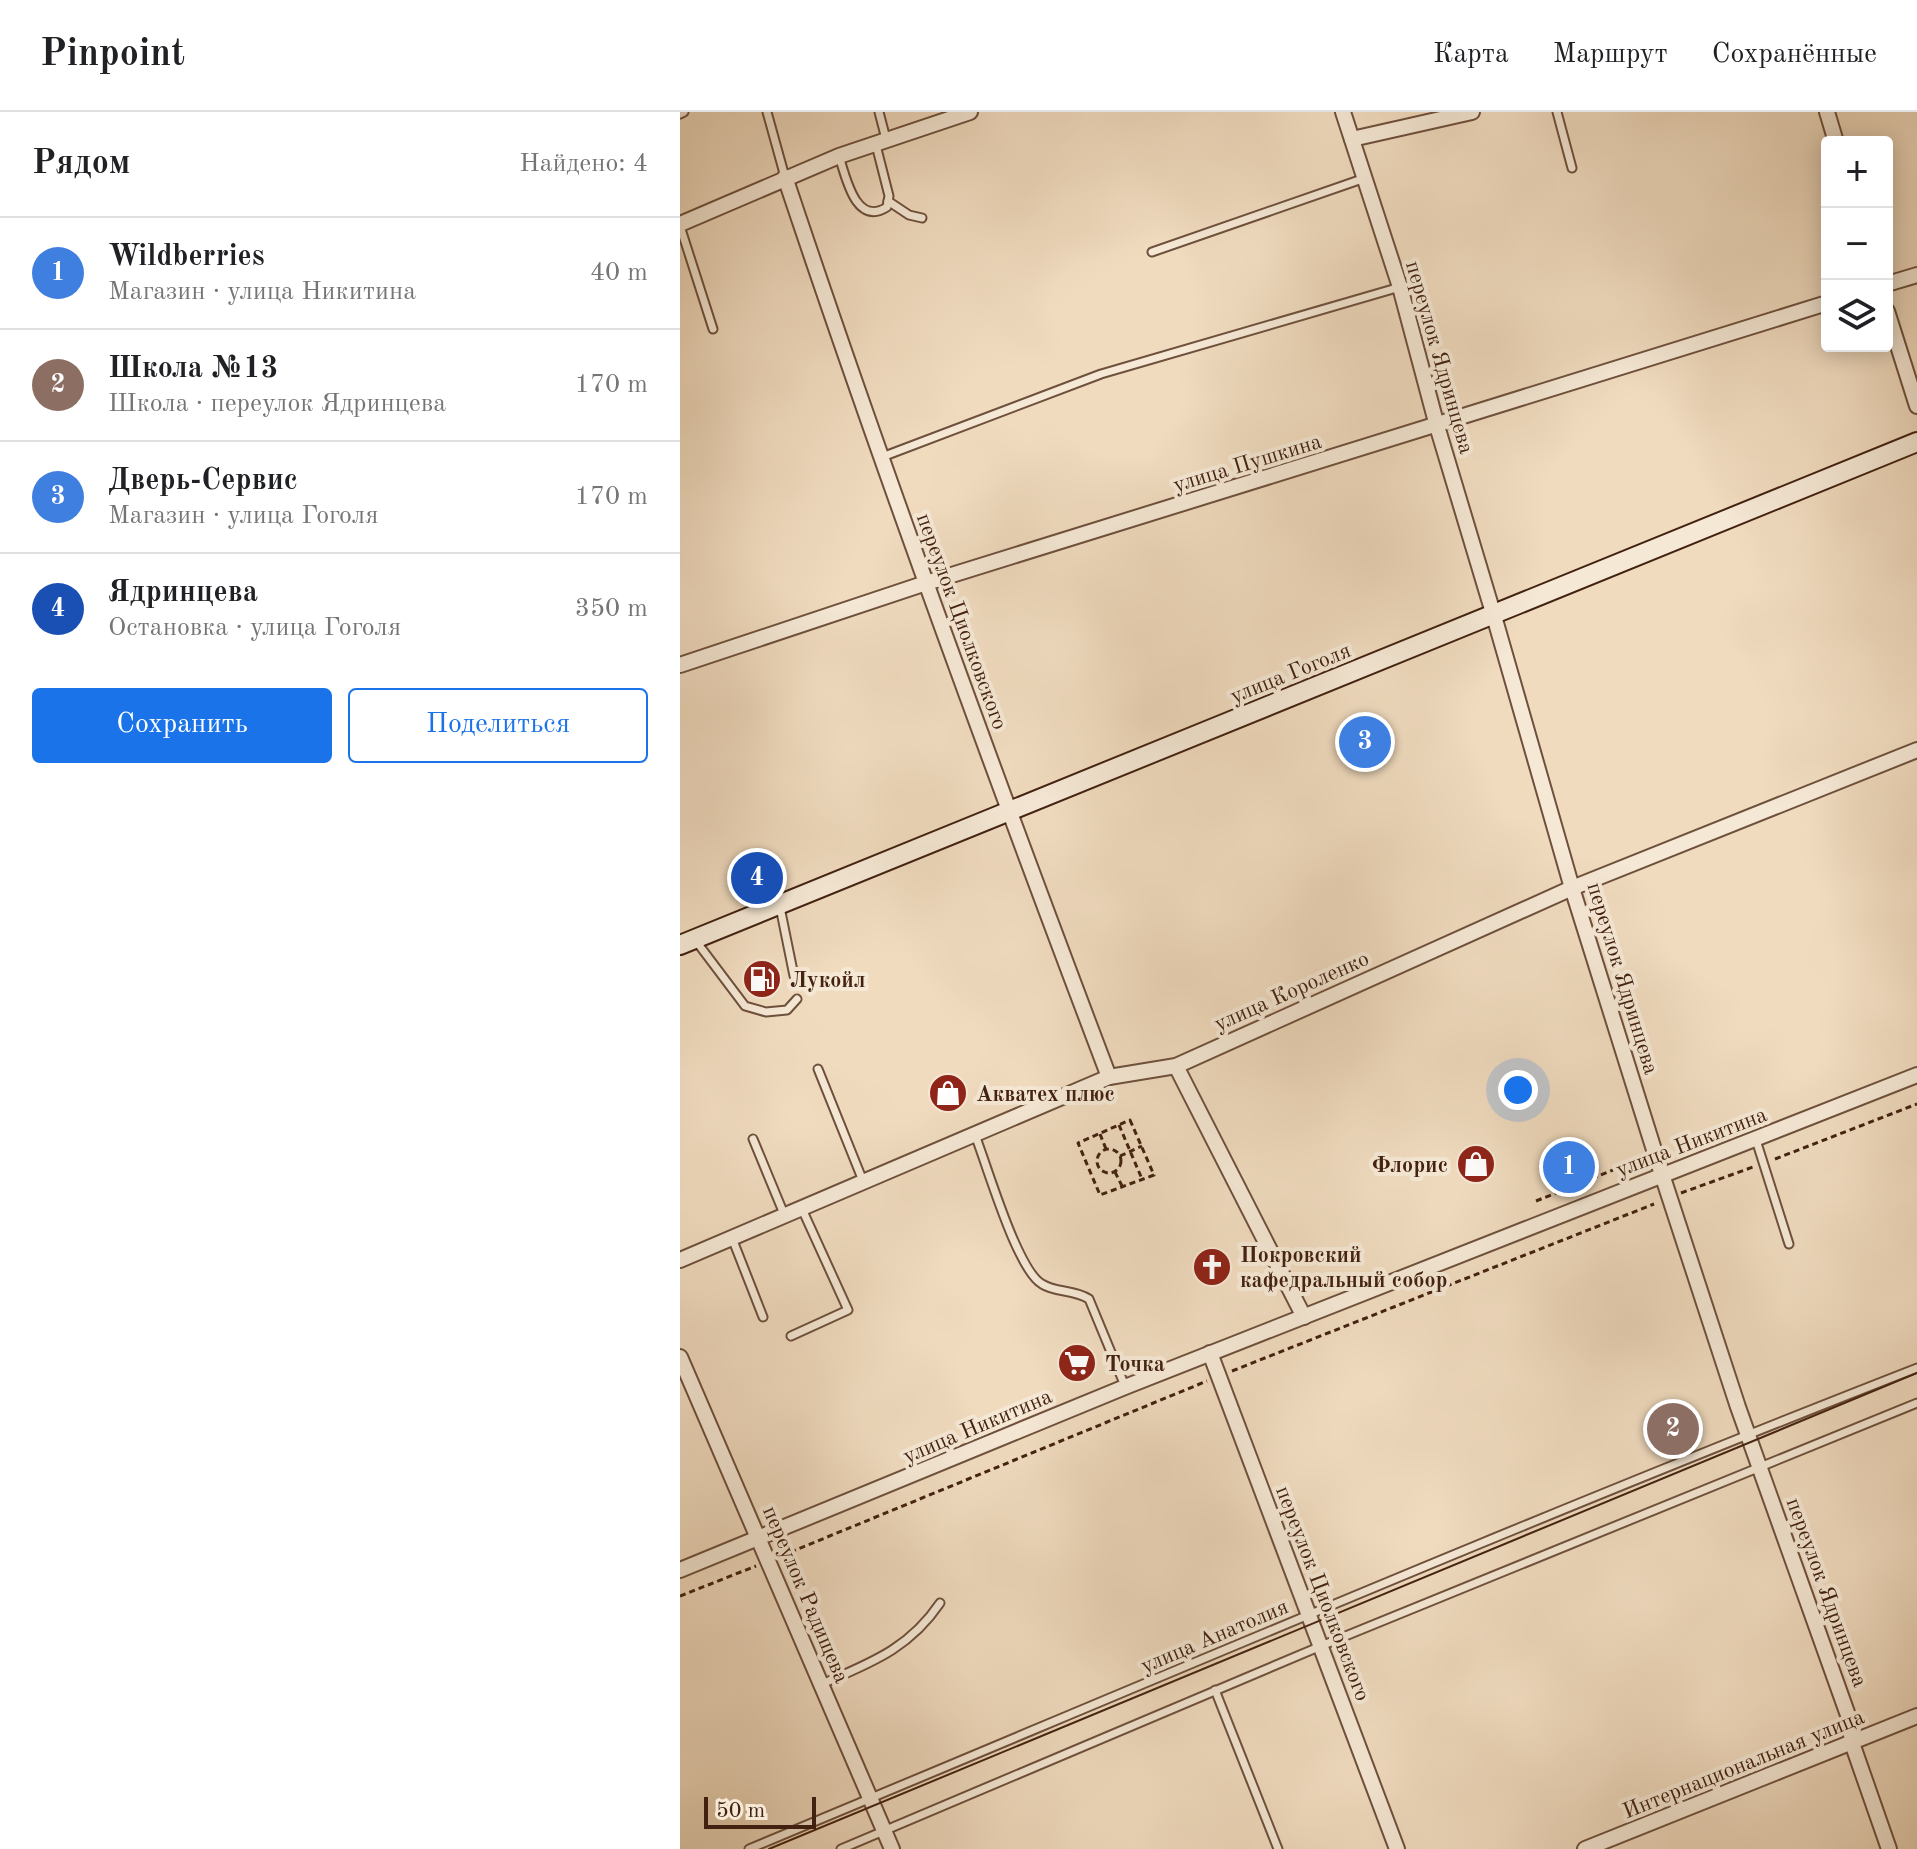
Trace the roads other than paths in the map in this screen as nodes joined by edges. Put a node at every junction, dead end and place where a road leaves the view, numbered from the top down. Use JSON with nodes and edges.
{"nodes":[{"id":1,"x":767,"y":112,"type":"edge"},
{"id":2,"x":879,"y":112,"type":"edge"},
{"id":3,"x":970,"y":112,"type":"edge"},
{"id":4,"x":1343,"y":112,"type":"edge"},
{"id":5,"x":1472,"y":112,"type":"edge"},
{"id":6,"x":1557,"y":112,"type":"edge"},
{"id":7,"x":1827,"y":112,"type":"edge"},
{"id":8,"x":1834,"y":136,"type":"edge"},
{"id":9,"x":1352,"y":139,"type":"junction"},
{"id":10,"x":881,"y":141,"type":"junction"},
{"id":11,"x":839,"y":156,"type":"junction"},
{"id":12,"x":1572,"y":168,"type":"dead end"},
{"id":13,"x":785,"y":177,"type":"junction"},
{"id":14,"x":1365,"y":178,"type":"junction"},
{"id":15,"x":888,"y":201,"type":"junction"},
{"id":16,"x":922,"y":218,"type":"dead end"},
{"id":17,"x":680,"y":225,"type":"edge"},
{"id":18,"x":1152,"y":252,"type":"dead end"},
{"id":19,"x":1917,"y":275,"type":"edge"},
{"id":20,"x":1893,"y":282,"type":"edge"},
{"id":21,"x":1400,"y":287,"type":"junction"},
{"id":22,"x":1821,"y":305,"type":"edge"},
{"id":23,"x":713,"y":329,"type":"dead end"},
{"id":24,"x":1893,"y":330,"type":"edge"},
{"id":25,"x":1917,"y":406,"type":"edge"},
{"id":26,"x":1437,"y":426,"type":"junction"},
{"id":27,"x":1917,"y":442,"type":"edge"},
{"id":28,"x":881,"y":458,"type":"junction"},
{"id":29,"x":926,"y":583,"type":"junction"},
{"id":30,"x":1494,"y":616,"type":"junction"},
{"id":31,"x":680,"y":665,"type":"edge"},
{"id":32,"x":1917,"y":750,"type":"edge"},
{"id":33,"x":1009,"y":812,"type":"junction"},
{"id":34,"x":1572,"y":888,"type":"junction"},
{"id":35,"x":780,"y":905,"type":"junction"},
{"id":36,"x":688,"y":942,"type":"edge"},
{"id":37,"x":794,"y":976,"type":"dead end"},
{"id":38,"x":797,"y":999,"type":"dead end"},
{"id":39,"x":1176,"y":1066,"type":"junction"},
{"id":40,"x":818,"y":1069,"type":"dead end"},
{"id":41,"x":1917,"y":1075,"type":"edge"},
{"id":42,"x":1109,"y":1077,"type":"junction"},
{"id":43,"x":975,"y":1135,"type":"junction"},
{"id":44,"x":753,"y":1139,"type":"dead end"},
{"id":45,"x":1756,"y":1140,"type":"junction"},
{"id":46,"x":1663,"y":1176,"type":"junction"},
{"id":47,"x":864,"y":1184,"type":"junction"},
{"id":48,"x":802,"y":1209,"type":"junction"},
{"id":49,"x":785,"y":1217,"type":"junction"},
{"id":50,"x":732,"y":1238,"type":"junction"},
{"id":51,"x":1789,"y":1244,"type":"dead end"},
{"id":52,"x":680,"y":1260,"type":"edge"},
{"id":53,"x":763,"y":1317,"type":"dead end"},
{"id":54,"x":1304,"y":1317,"type":"junction"},
{"id":55,"x":791,"y":1336,"type":"dead end"},
{"id":56,"x":1210,"y":1353,"type":"junction"},
{"id":57,"x":680,"y":1357,"type":"edge"},
{"id":58,"x":1917,"y":1368,"type":"edge"},
{"id":59,"x":1125,"y":1387,"type":"junction"},
{"id":60,"x":1917,"y":1403,"type":"edge"},
{"id":61,"x":1748,"y":1434,"type":"junction"},
{"id":62,"x":1759,"y":1467,"type":"junction"},
{"id":63,"x":759,"y":1539,"type":"junction"},
{"id":64,"x":680,"y":1570,"type":"edge"},
{"id":65,"x":940,"y":1603,"type":"dead end"},
{"id":66,"x":1309,"y":1615,"type":"junction"},
{"id":67,"x":1321,"y":1646,"type":"junction"},
{"id":68,"x":822,"y":1684,"type":"junction"},
{"id":69,"x":1215,"y":1690,"type":"junction"},
{"id":70,"x":1917,"y":1716,"type":"edge"},
{"id":71,"x":1852,"y":1743,"type":"junction"},
{"id":72,"x":870,"y":1799,"type":"junction"},
{"id":73,"x":884,"y":1831,"type":"junction"},
{"id":74,"x":749,"y":1849,"type":"edge"},
{"id":75,"x":841,"y":1849,"type":"edge"},
{"id":76,"x":892,"y":1849,"type":"edge"},
{"id":77,"x":1278,"y":1849,"type":"edge"},
{"id":78,"x":1397,"y":1849,"type":"edge"},
{"id":79,"x":1585,"y":1849,"type":"edge"},
{"id":80,"x":1889,"y":1849,"type":"edge"}],
"edges":[{"from":1,"to":13,"type":"lane"},
{"from":2,"to":10,"type":"lane"},
{"from":3,"to":10,"type":"street"},
{"from":4,"to":9,"type":"street","name":"переулок Ядринцева"},
{"from":5,"to":9,"type":"street"},
{"from":6,"to":12,"type":"lane"},
{"from":7,"to":8,"type":"street"},
{"from":9,"to":14,"type":"street","name":"переулок Ядринцева"},
{"from":10,"to":11,"type":"street"},
{"from":10,"to":15,"type":"lane"},
{"from":11,"to":13,"type":"street"},
{"from":11,"to":15,"type":"lane"},
{"from":13,"to":17,"type":"street"},
{"from":13,"to":28,"type":"street","name":"переулок Циолковского"},
{"from":14,"to":18,"type":"lane"},
{"from":14,"to":21,"type":"street","name":"переулок Ядринцева"},
{"from":15,"to":16,"type":"lane"},
{"from":17,"to":23,"type":"lane"},
{"from":19,"to":20,"type":"street"},
{"from":21,"to":26,"type":"street","name":"переулок Ядринцева"},
{"from":21,"to":28,"type":"lane"},
{"from":22,"to":26,"type":"street","name":"улица Пушкина"},
{"from":24,"to":25,"type":"street"},
{"from":26,"to":29,"type":"street","name":"улица Пушкина"},
{"from":26,"to":30,"type":"street","name":"переулок Ядринцева"},
{"from":27,"to":30,"type":"street","name":"улица Гоголя"},
{"from":28,"to":29,"type":"street","name":"переулок Циолковского"},
{"from":29,"to":31,"type":"street","name":"улица Пушкина"},
{"from":29,"to":33,"type":"street","name":"переулок Циолковского"},
{"from":30,"to":33,"type":"street","name":"улица Гоголя"},
{"from":30,"to":34,"type":"street","name":"переулок Ядринцева"},
{"from":32,"to":34,"type":"street","name":"улица Короленко"},
{"from":33,"to":35,"type":"street","name":"улица Гоголя"},
{"from":33,"to":42,"type":"street","name":"переулок Циолковского"},
{"from":34,"to":39,"type":"street","name":"улица Короленко"},
{"from":34,"to":46,"type":"street","name":"переулок Ядринцева"},
{"from":35,"to":36,"type":"street","name":"улица Гоголя"},
{"from":35,"to":37,"type":"lane"},
{"from":36,"to":38,"type":"lane"},
{"from":39,"to":42,"type":"street","name":"улица Короленко"},
{"from":39,"to":54,"type":"street"},
{"from":40,"to":47,"type":"lane"},
{"from":41,"to":45,"type":"street","name":"улица Никитина"},
{"from":42,"to":43,"type":"street","name":"улица Короленко"},
{"from":43,"to":47,"type":"street","name":"улица Короленко"},
{"from":43,"to":59,"type":"lane"},
{"from":44,"to":49,"type":"lane"},
{"from":45,"to":46,"type":"street","name":"улица Никитина"},
{"from":45,"to":51,"type":"lane"},
{"from":46,"to":54,"type":"street","name":"улица Никитина"},
{"from":46,"to":61,"type":"street","name":"переулок Ядринцева"},
{"from":47,"to":48,"type":"street","name":"улица Короленко"},
{"from":48,"to":49,"type":"street","name":"улица Короленко"},
{"from":48,"to":55,"type":"lane"},
{"from":49,"to":50,"type":"street","name":"улица Короленко"},
{"from":50,"to":52,"type":"street","name":"улица Короленко"},
{"from":50,"to":53,"type":"lane"},
{"from":54,"to":56,"type":"street","name":"улица Никитина"},
{"from":56,"to":59,"type":"street","name":"улица Никитина"},
{"from":56,"to":66,"type":"street","name":"переулок Циолковского"},
{"from":57,"to":63,"type":"street","name":"переулок Радищева"},
{"from":58,"to":61,"type":"lane","name":"улица Анатолия"},
{"from":59,"to":63,"type":"street","name":"улица Никитина"},
{"from":60,"to":62,"type":"lane"},
{"from":61,"to":62,"type":"street","name":"переулок Ядринцева"},
{"from":61,"to":66,"type":"lane","name":"улица Анатолия"},
{"from":62,"to":67,"type":"lane"},
{"from":62,"to":71,"type":"street","name":"переулок Ядринцева"},
{"from":63,"to":64,"type":"street","name":"улица Никитина"},
{"from":63,"to":68,"type":"street","name":"переулок Радищева"},
{"from":65,"to":68,"type":"lane"},
{"from":66,"to":67,"type":"street","name":"переулок Циолковского"},
{"from":66,"to":72,"type":"lane","name":"улица Анатолия"},
{"from":67,"to":69,"type":"lane"},
{"from":67,"to":78,"type":"street","name":"переулок Циолковского"},
{"from":68,"to":72,"type":"street","name":"переулок Радищева"},
{"from":69,"to":73,"type":"lane"},
{"from":69,"to":77,"type":"lane"},
{"from":70,"to":71,"type":"street","name":"Интернациональная улица"},
{"from":71,"to":79,"type":"street","name":"Интернациональная улица"},
{"from":71,"to":80,"type":"street","name":"переулок Ядринцева"},
{"from":72,"to":73,"type":"street","name":"переулок Радищева"},
{"from":72,"to":74,"type":"lane","name":"улица Анатолия"},
{"from":73,"to":75,"type":"lane"},
{"from":73,"to":76,"type":"street","name":"переулок Радищева"}]}
